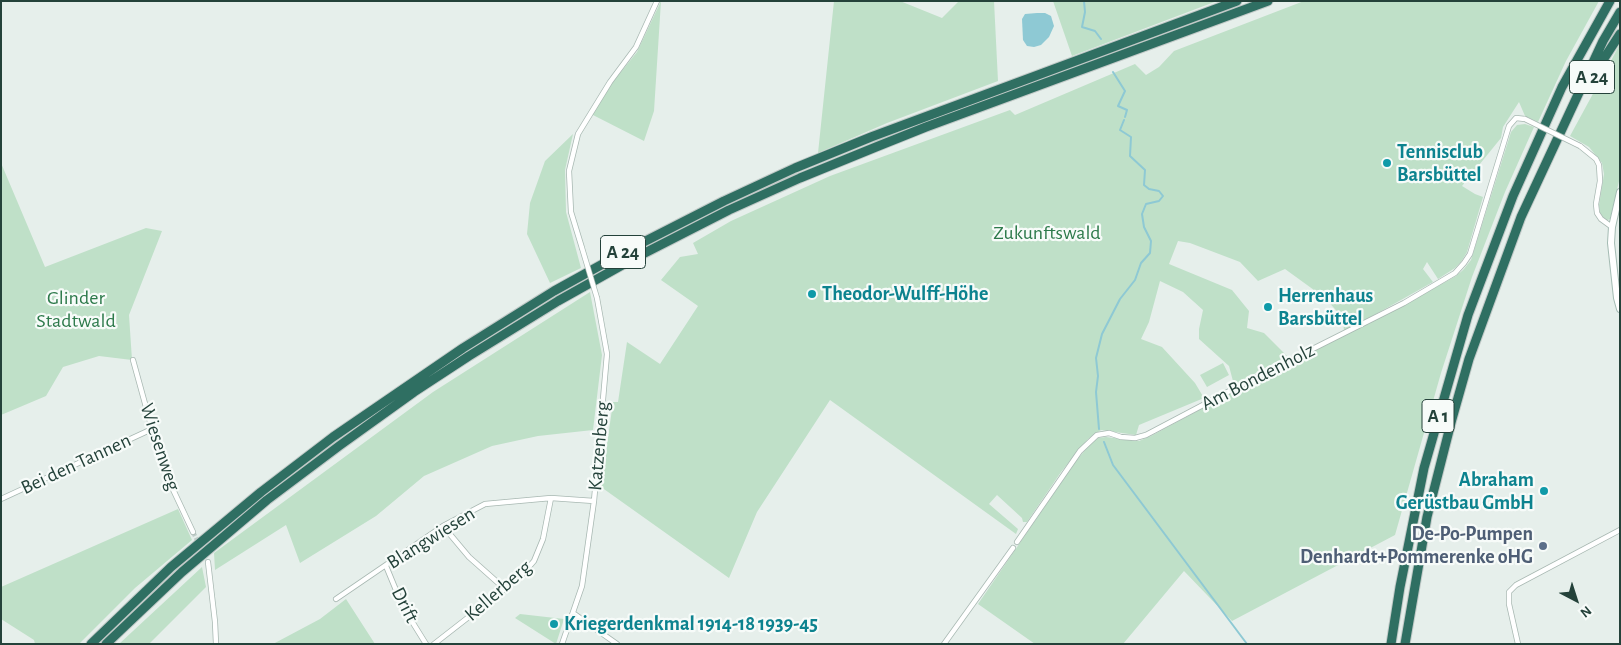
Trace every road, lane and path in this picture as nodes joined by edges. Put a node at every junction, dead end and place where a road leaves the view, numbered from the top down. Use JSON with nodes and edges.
{"nodes":[{"id":1,"x":657,"y":1,"type":"edge"},
{"id":2,"x":1237,"y":1,"type":"edge"},
{"id":3,"x":1268,"y":1,"type":"edge"},
{"id":4,"x":1610,"y":1,"type":"edge"},
{"id":5,"x":1620,"y":12,"type":"edge"},
{"id":6,"x":1620,"y":34,"type":"edge"},
{"id":7,"x":1566,"y":120,"type":"junction"},
{"id":8,"x":1620,"y":192,"type":"edge"},
{"id":9,"x":1612,"y":228,"type":"junction"},
{"id":10,"x":1620,"y":309,"type":"edge"},
{"id":11,"x":134,"y":360,"type":"dead end"},
{"id":12,"x":152,"y":429,"type":"junction"},
{"id":13,"x":551,"y":498,"type":"junction"},
{"id":14,"x":1,"y":499,"type":"edge"},
{"id":15,"x":594,"y":501,"type":"junction"},
{"id":16,"x":444,"y":526,"type":"junction"},
{"id":17,"x":1620,"y":530,"type":"edge"},
{"id":18,"x":193,"y":532,"type":"tunnel mouth"},
{"id":19,"x":1017,"y":542,"type":"dead end"},
{"id":20,"x":1013,"y":548,"type":"dead end"},
{"id":21,"x":208,"y":562,"type":"dead end"},
{"id":22,"x":386,"y":566,"type":"junction"},
{"id":23,"x":505,"y":589,"type":"junction"},
{"id":24,"x":336,"y":599,"type":"dead end"},
{"id":25,"x":573,"y":612,"type":"junction"},
{"id":26,"x":90,"y":644,"type":"edge"},
{"id":27,"x":106,"y":644,"type":"edge"},
{"id":28,"x":216,"y":644,"type":"edge"},
{"id":29,"x":426,"y":644,"type":"edge"},
{"id":30,"x":434,"y":644,"type":"edge"},
{"id":31,"x":562,"y":644,"type":"edge"},
{"id":32,"x":617,"y":644,"type":"edge"},
{"id":33,"x":944,"y":644,"type":"edge"},
{"id":34,"x":1391,"y":644,"type":"edge"},
{"id":35,"x":1405,"y":644,"type":"edge"},
{"id":36,"x":1518,"y":644,"type":"edge"}],
"edges":[{"from":1,"to":15,"type":"street","name":"Katzenberg","bridge":true},
{"from":2,"to":26,"type":"highway","number":"A 24"},
{"from":3,"to":27,"type":"highway","number":"A 24"},
{"from":4,"to":34,"type":"highway","number":"A 1"},
{"from":5,"to":7,"type":"highway","number":"A 1"},
{"from":6,"to":7,"type":"highway","number":"A 24"},
{"from":7,"to":35,"type":"highway","number":"A 1"},
{"from":8,"to":9,"type":"main road"},
{"from":9,"to":10,"type":"main road"},
{"from":9,"to":19,"type":"street","name":"Am Bondenholz","bridge":true},
{"from":11,"to":12,"type":"street","name":"Wiesenweg"},
{"from":12,"to":14,"type":"street","name":"Bei den Tannen"},
{"from":12,"to":18,"type":"street","name":"Wiesenweg"},
{"from":13,"to":15,"type":"street","name":"Blangwiesen"},
{"from":13,"to":16,"type":"street","name":"Blangwiesen"},
{"from":13,"to":23,"type":"street","name":"Kellerberg"},
{"from":15,"to":25,"type":"street","name":"Katzenberg"},
{"from":16,"to":22,"type":"street","name":"Blangwiesen"},
{"from":16,"to":23,"type":"street"},
{"from":17,"to":36,"type":"street"},
{"from":20,"to":33,"type":"street"},
{"from":21,"to":28,"type":"street"},
{"from":22,"to":24,"type":"street","name":"Blangwiesen"},
{"from":22,"to":29,"type":"street","name":"Drift"},
{"from":23,"to":30,"type":"street","name":"Kellerberg"},
{"from":25,"to":31,"type":"street","name":"Katzenberg"},
{"from":25,"to":32,"type":"street"}]}
